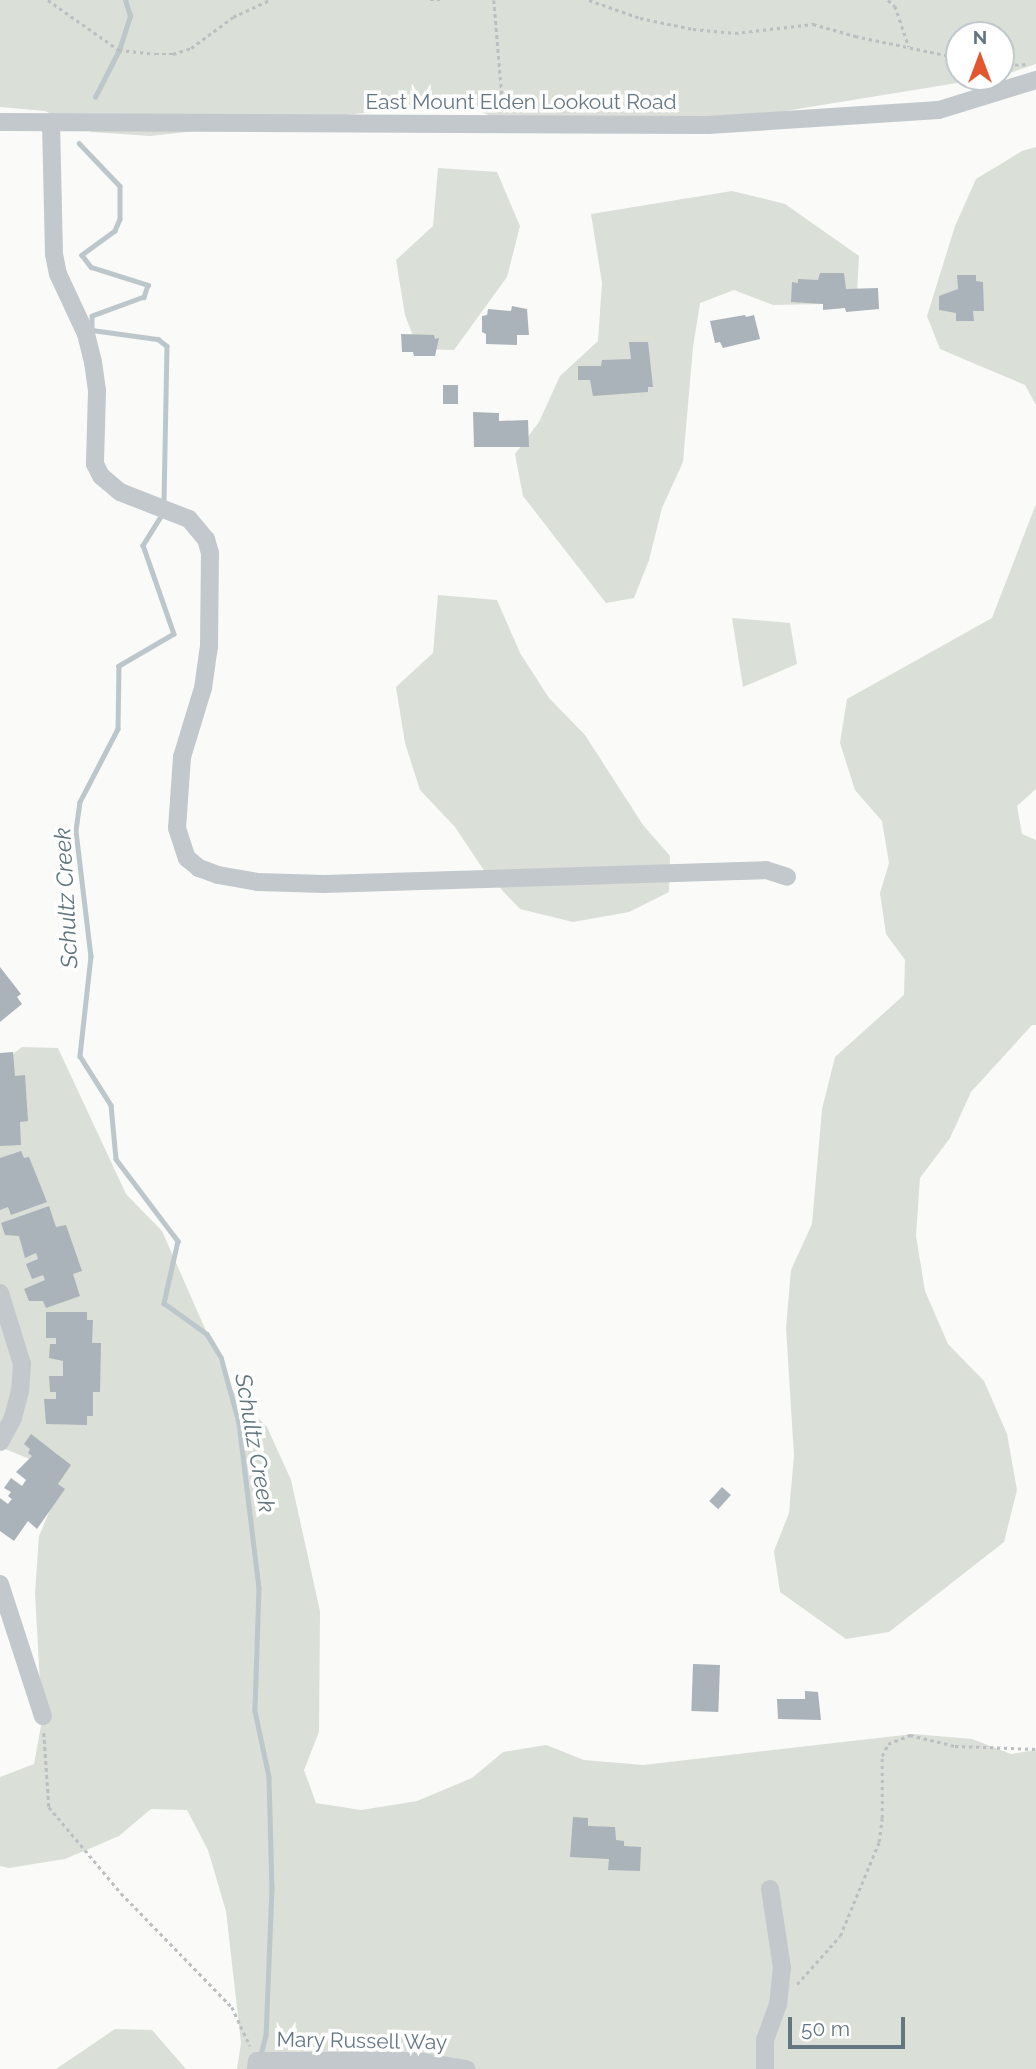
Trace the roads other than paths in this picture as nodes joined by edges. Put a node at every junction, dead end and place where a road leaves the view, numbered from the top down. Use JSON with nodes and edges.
{"nodes":[{"id":1,"x":1036,"y":80,"type":"edge"},
{"id":2,"x":0,"y":122,"type":"edge"},
{"id":3,"x":51,"y":122,"type":"junction"},
{"id":4,"x":787,"y":877,"type":"dead end"},
{"id":5,"x":0,"y":1293,"type":"edge"},
{"id":6,"x":0,"y":1443,"type":"edge"},
{"id":7,"x":0,"y":1584,"type":"edge"},
{"id":8,"x":43,"y":1716,"type":"road end"},
{"id":9,"x":770,"y":1889,"type":"dead end"},
{"id":10,"x":256,"y":2065,"type":"edge"},
{"id":11,"x":466,"y":2069,"type":"edge"},
{"id":12,"x":765,"y":2069,"type":"edge"}],
"edges":[{"from":1,"to":3,"type":"street","name":"East Mount Elden Lookout Road"},
{"from":2,"to":3,"type":"street","name":"East Mount Elden Lookout Road"},
{"from":3,"to":4,"type":"street"},
{"from":5,"to":6,"type":"street"},
{"from":7,"to":8,"type":"street"},
{"from":9,"to":12,"type":"street"},
{"from":10,"to":11,"type":"street","name":"Mary Russell Way"}]}
